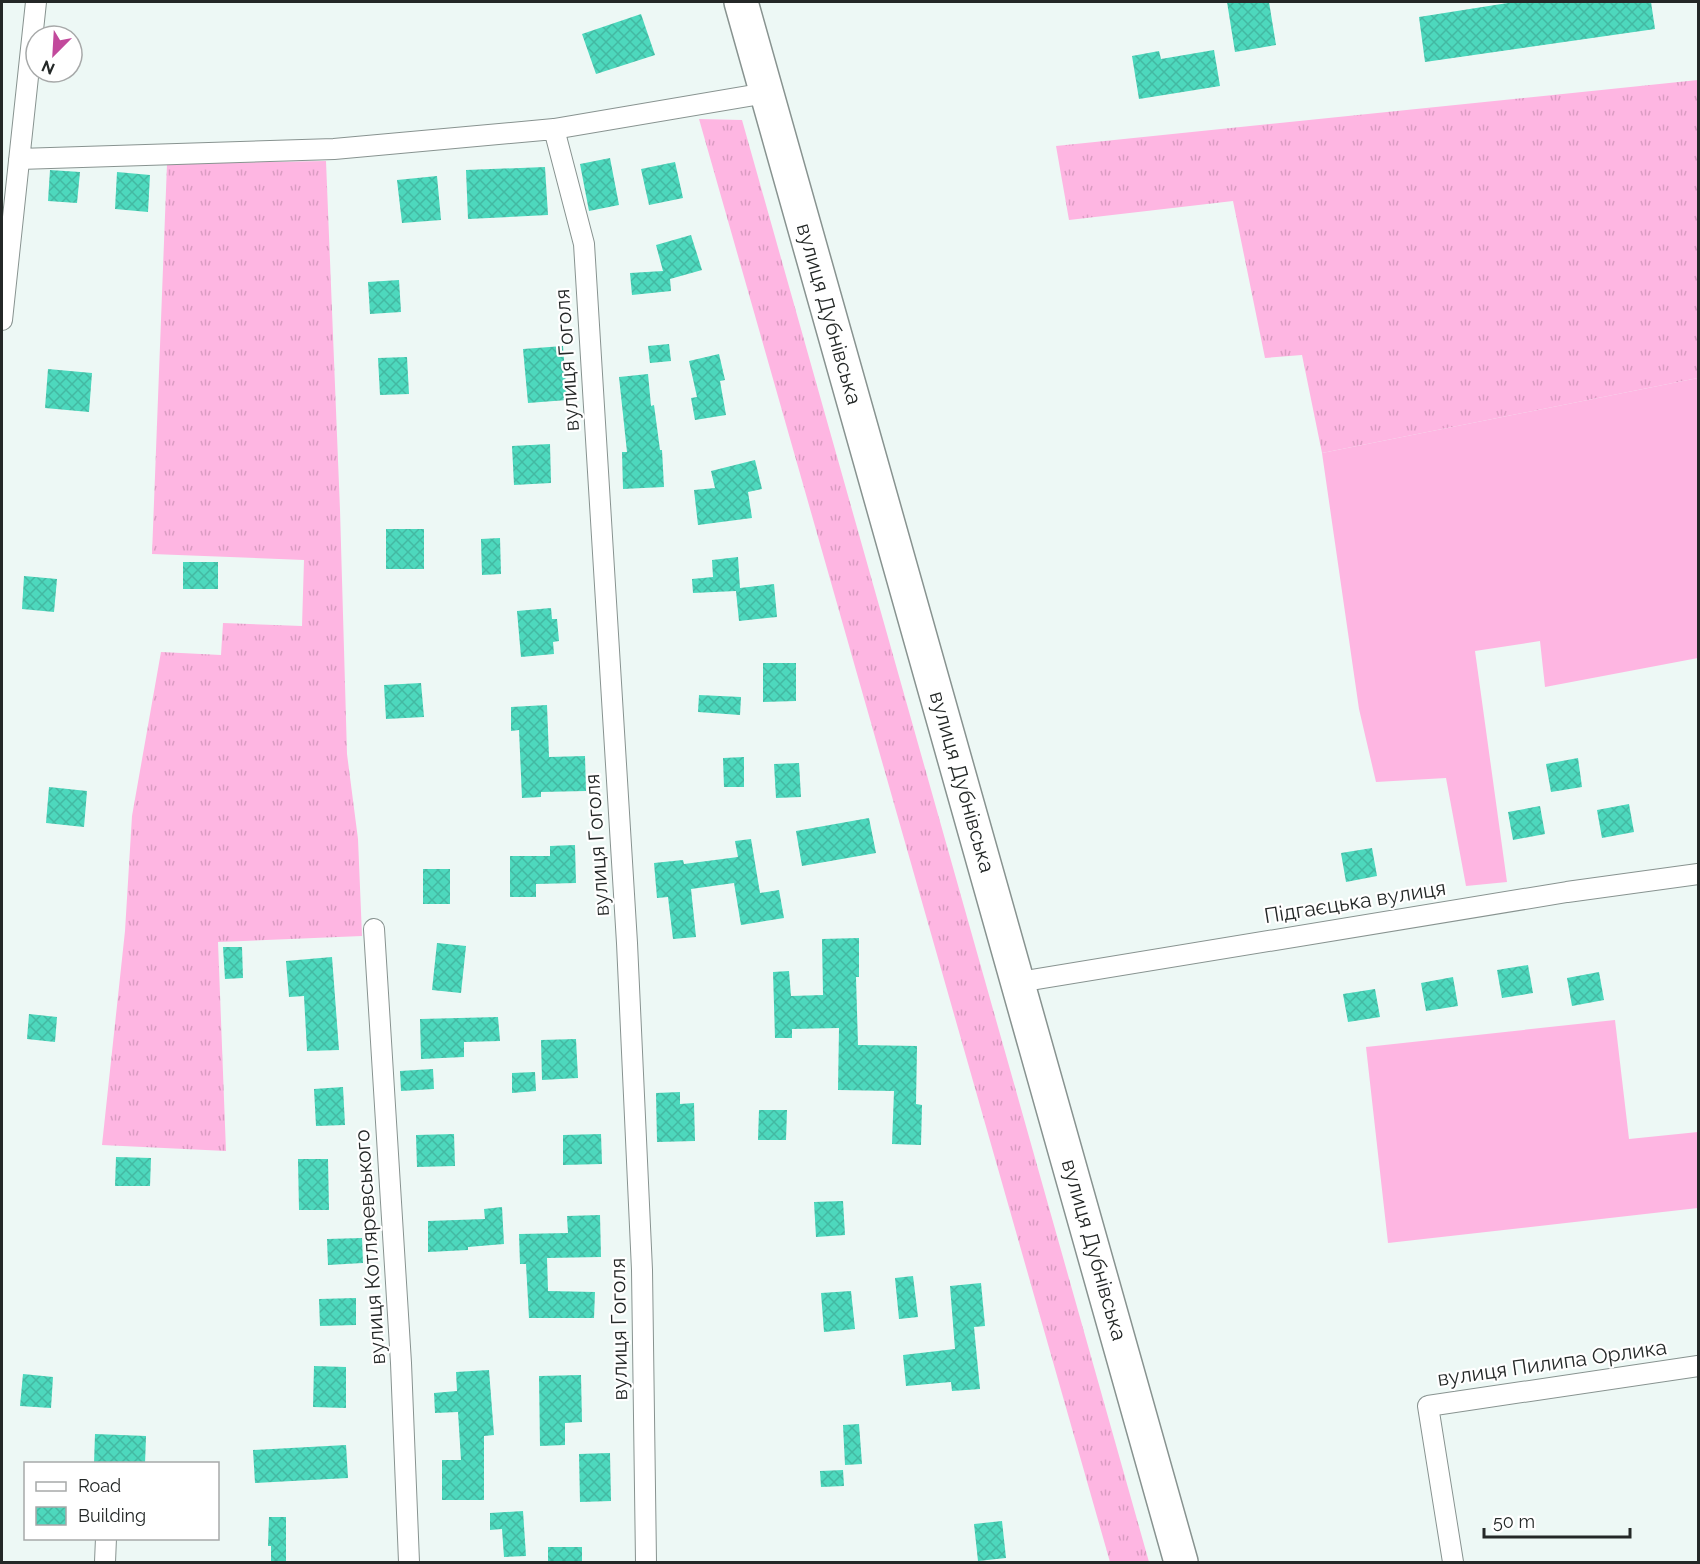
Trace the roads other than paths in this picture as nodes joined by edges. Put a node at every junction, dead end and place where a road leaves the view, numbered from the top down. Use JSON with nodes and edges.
{"nodes":[{"id":1,"x":36,"y":2,"type":"edge"},
{"id":2,"x":741,"y":2,"type":"edge"},
{"id":3,"x":766,"y":93,"type":"junction"},
{"id":4,"x":554,"y":129,"type":"junction"},
{"id":5,"x":19,"y":159,"type":"junction"},
{"id":6,"x":2,"y":320,"type":"edge"},
{"id":7,"x":1698,"y":874,"type":"edge"},
{"id":8,"x":374,"y":928,"type":"dead end"},
{"id":9,"x":1019,"y":982,"type":"junction"},
{"id":10,"x":1698,"y":1366,"type":"edge"},
{"id":11,"x":106,"y":1540,"type":"edge"},
{"id":12,"x":105,"y":1563,"type":"edge"},
{"id":13,"x":409,"y":1563,"type":"edge"},
{"id":14,"x":646,"y":1563,"type":"edge"},
{"id":15,"x":1181,"y":1563,"type":"edge"},
{"id":16,"x":1453,"y":1563,"type":"edge"}],
"edges":[{"from":1,"to":5,"type":"street"},
{"from":2,"to":3,"type":"highway","name":"вулиця Дубнівська"},
{"from":3,"to":4,"type":"street"},
{"from":3,"to":9,"type":"highway","name":"вулиця Дубнівська"},
{"from":4,"to":5,"type":"street"},
{"from":4,"to":14,"type":"street","name":"вулиця Гоголя"},
{"from":5,"to":6,"type":"street"},
{"from":7,"to":9,"type":"street","name":"Підгаєцька вулиця"},
{"from":8,"to":13,"type":"street","name":"вулиця Котляревського"},
{"from":9,"to":15,"type":"highway","name":"вулиця Дубнівська"},
{"from":10,"to":16,"type":"street","name":"вулиця Пилипа Орлика"},
{"from":11,"to":12,"type":"street"}]}
